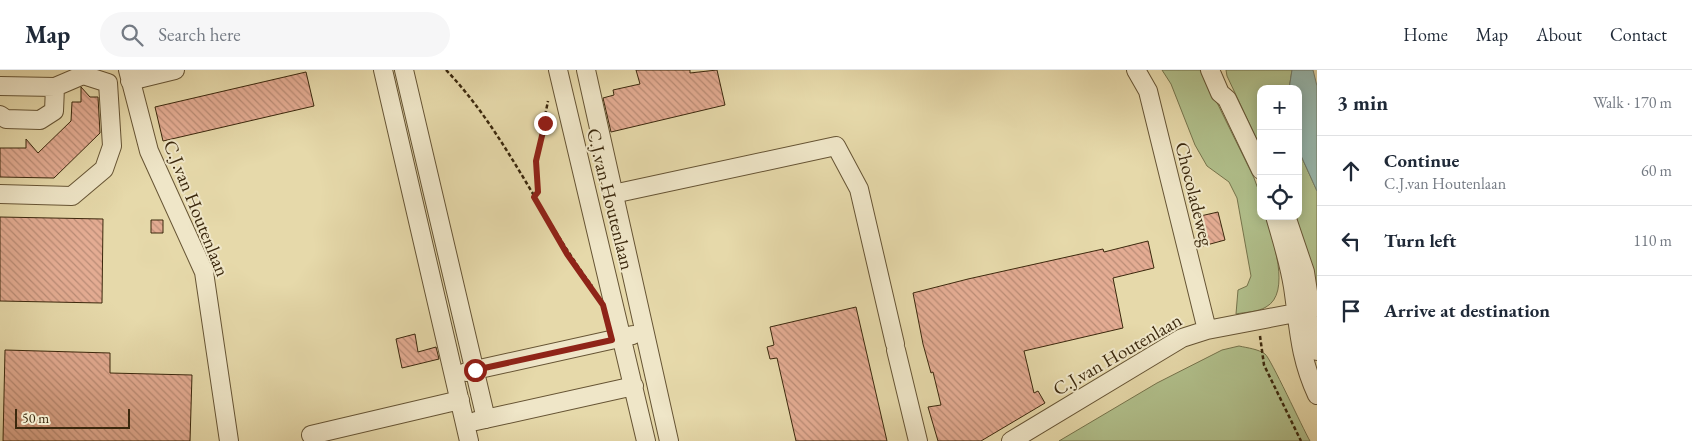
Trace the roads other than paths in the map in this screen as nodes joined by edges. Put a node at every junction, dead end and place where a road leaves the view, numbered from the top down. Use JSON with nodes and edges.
{"nodes":[{"id":1,"x":175,"y":70,"type":"edge"},
{"id":2,"x":558,"y":70,"type":"edge"},
{"id":3,"x":586,"y":70,"type":"edge"},
{"id":4,"x":1136,"y":70,"type":"edge"},
{"id":5,"x":1210,"y":70,"type":"edge"},
{"id":6,"x":1222,"y":70,"type":"edge"},
{"id":7,"x":129,"y":76,"type":"edge"},
{"id":8,"x":406,"y":76,"type":"edge"},
{"id":9,"x":385,"y":78,"type":"edge"},
{"id":10,"x":0,"y":86,"type":"edge"},
{"id":11,"x":55,"y":87,"type":"junction"},
{"id":12,"x":1227,"y":99,"type":"junction"},
{"id":13,"x":0,"y":115,"type":"edge"},
{"id":14,"x":423,"y":145,"type":"junction"},
{"id":15,"x":402,"y":150,"type":"junction"},
{"id":16,"x":1257,"y":162,"type":"edge"},
{"id":17,"x":0,"y":194,"type":"edge"},
{"id":18,"x":613,"y":194,"type":"junction"},
{"id":19,"x":440,"y":220,"type":"junction"},
{"id":20,"x":1276,"y":220,"type":"edge"},
{"id":21,"x":1287,"y":220,"type":"edge"},
{"id":22,"x":419,"y":225,"type":"junction"},
{"id":23,"x":1303,"y":311,"type":"junction"},
{"id":24,"x":1207,"y":330,"type":"junction"},
{"id":25,"x":646,"y":333,"type":"junction"},
{"id":26,"x":623,"y":337,"type":"junction"},
{"id":27,"x":1317,"y":351,"type":"edge"},
{"id":28,"x":475,"y":370,"type":"junction"},
{"id":29,"x":454,"y":375,"type":"junction"},
{"id":30,"x":634,"y":386,"type":"junction"},
{"id":31,"x":1317,"y":394,"type":"edge"},
{"id":32,"x":460,"y":400,"type":"junction"},
{"id":33,"x":486,"y":419,"type":"junction"},
{"id":34,"x":311,"y":435,"type":"dead end"},
{"id":35,"x":465,"y":436,"type":"edge"},
{"id":36,"x":229,"y":441,"type":"edge"},
{"id":37,"x":646,"y":441,"type":"edge"},
{"id":38,"x":669,"y":441,"type":"edge"},
{"id":39,"x":918,"y":441,"type":"edge"},
{"id":40,"x":1011,"y":441,"type":"edge"}],
"edges":[{"from":1,"to":7,"type":"street","name":"C.J.van Houtenlaan"},
{"from":2,"to":26,"type":"street","name":"C.J.van Houtenlaan"},
{"from":3,"to":18,"type":"street","name":"C.J.van Houtenlaan"},
{"from":4,"to":24,"type":"street","name":"Chocoladeweg"},
{"from":5,"to":12,"type":"street"},
{"from":6,"to":12,"type":"street"},
{"from":7,"to":36,"type":"street","name":"C.J.van Houtenlaan"},
{"from":8,"to":9,"type":"street"},
{"from":8,"to":14,"type":"street"},
{"from":9,"to":15,"type":"street"},
{"from":10,"to":11,"type":"street"},
{"from":11,"to":13,"type":"street"},
{"from":11,"to":17,"type":"street"},
{"from":12,"to":16,"type":"street"},
{"from":14,"to":15,"type":"street"},
{"from":14,"to":19,"type":"street"},
{"from":15,"to":22,"type":"street"},
{"from":18,"to":25,"type":"street","name":"C.J.van Houtenlaan"},
{"from":18,"to":39,"type":"street","name":"C.J.van Houtenlaan"},
{"from":19,"to":22,"type":"street"},
{"from":19,"to":28,"type":"street"},
{"from":20,"to":23,"type":"street"},
{"from":21,"to":23,"type":"street"},
{"from":22,"to":29,"type":"street"},
{"from":23,"to":24,"type":"street","name":"C.J.van Houtenlaan"},
{"from":23,"to":27,"type":"street"},
{"from":23,"to":31,"type":"street"},
{"from":24,"to":40,"type":"street","name":"C.J.van Houtenlaan"},
{"from":25,"to":26,"type":"street"},
{"from":25,"to":38,"type":"street","name":"C.J.van Houtenlaan"},
{"from":26,"to":28,"type":"street"},
{"from":26,"to":30,"type":"street","name":"C.J.van Houtenlaan"},
{"from":28,"to":29,"type":"street"},
{"from":28,"to":33,"type":"street"},
{"from":29,"to":32,"type":"street"},
{"from":30,"to":33,"type":"street"},
{"from":30,"to":37,"type":"street","name":"C.J.van Houtenlaan"},
{"from":32,"to":34,"type":"street"},
{"from":32,"to":35,"type":"street"},
{"from":33,"to":35,"type":"street"}]}
